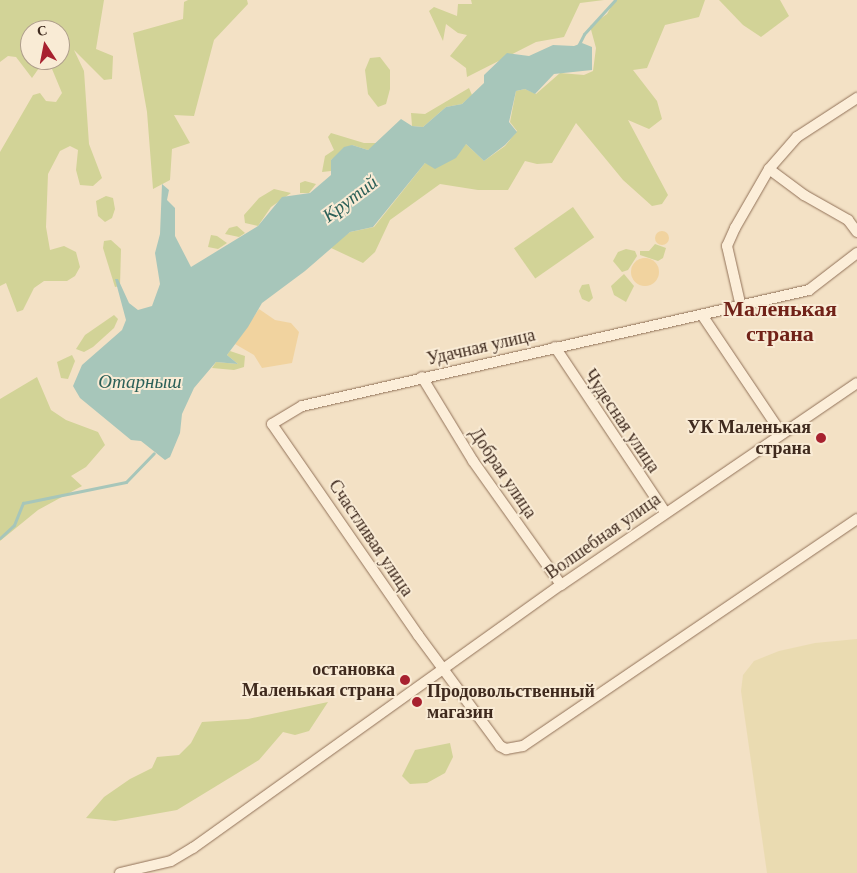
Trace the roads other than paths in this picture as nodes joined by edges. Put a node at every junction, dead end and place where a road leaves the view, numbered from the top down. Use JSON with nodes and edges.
{"nodes":[{"id":1,"x":857,"y":98,"type":"edge"},
{"id":2,"x":769,"y":169,"type":"junction"},
{"id":3,"x":857,"y":232,"type":"edge"},
{"id":4,"x":857,"y":253,"type":"edge"},
{"id":5,"x":741,"y":307,"type":"junction"},
{"id":6,"x":702,"y":315,"type":"junction"},
{"id":7,"x":555,"y":347,"type":"junction"},
{"id":8,"x":422,"y":377,"type":"junction"},
{"id":9,"x":857,"y":383,"type":"edge"},
{"id":10,"x":272,"y":424,"type":"joint"},
{"id":11,"x":782,"y":434,"type":"junction"},
{"id":12,"x":665,"y":512,"type":"junction"},
{"id":13,"x":857,"y":519,"type":"edge"},
{"id":14,"x":561,"y":585,"type":"junction"},
{"id":15,"x":446,"y":669,"type":"junction"},
{"id":16,"x":120,"y":873,"type":"edge"}],
"edges":[{"from":1,"to":2,"type":"street"},
{"from":2,"to":3,"type":"street"},
{"from":2,"to":5,"type":"street"},
{"from":4,"to":5,"type":"street","name":"Удачная улица"},
{"from":5,"to":6,"type":"street","name":"Удачная улица"},
{"from":6,"to":7,"type":"street","name":"Удачная улица"},
{"from":6,"to":11,"type":"street"},
{"from":7,"to":8,"type":"street","name":"Удачная улица"},
{"from":7,"to":12,"type":"street","name":"Чудесная улица"},
{"from":8,"to":10,"type":"street","name":"Удачная улица"},
{"from":8,"to":14,"type":"street","name":"Добрая улица"},
{"from":9,"to":11,"type":"street","name":"Волшебная улица"},
{"from":10,"to":15,"type":"street","name":"Счастливая улица"},
{"from":11,"to":12,"type":"street","name":"Волшебная улица"},
{"from":12,"to":14,"type":"street","name":"Волшебная улица"},
{"from":13,"to":15,"type":"street","name":"Счастливая улица"},
{"from":14,"to":15,"type":"street","name":"Волшебная улица"},
{"from":15,"to":16,"type":"street","name":"Волшебная улица"}]}
